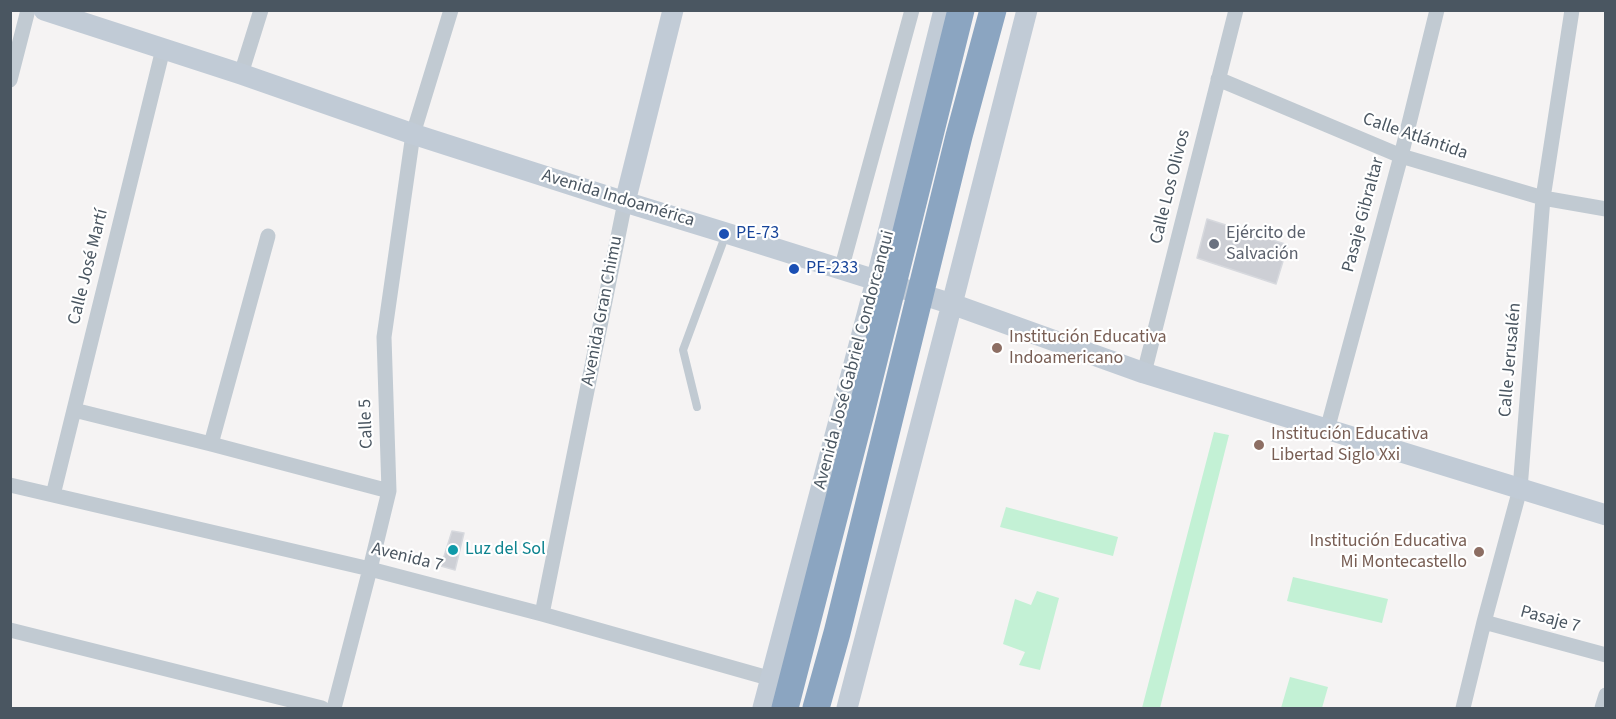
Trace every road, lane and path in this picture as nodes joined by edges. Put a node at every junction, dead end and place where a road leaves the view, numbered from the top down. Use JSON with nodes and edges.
{"nodes":[{"id":1,"x":28,"y":10,"type":"edge"},
{"id":2,"x":44,"y":10,"type":"edge"},
{"id":3,"x":261,"y":10,"type":"edge"},
{"id":4,"x":451,"y":10,"type":"edge"},
{"id":5,"x":674,"y":10,"type":"edge"},
{"id":6,"x":912,"y":10,"type":"edge"},
{"id":7,"x":944,"y":10,"type":"edge"},
{"id":8,"x":961,"y":10,"type":"edge"},
{"id":9,"x":993,"y":10,"type":"edge"},
{"id":10,"x":1027,"y":10,"type":"edge"},
{"id":11,"x":1236,"y":10,"type":"edge"},
{"id":12,"x":1437,"y":10,"type":"edge"},
{"id":13,"x":1572,"y":10,"type":"edge"},
{"id":14,"x":69,"y":14,"type":"edge"},
{"id":15,"x":163,"y":49,"type":"junction"},
{"id":16,"x":242,"y":74,"type":"junction"},
{"id":17,"x":1218,"y":79,"type":"junction"},
{"id":18,"x":10,"y":80,"type":"edge"},
{"id":19,"x":414,"y":134,"type":"junction"},
{"id":20,"x":1401,"y":156,"type":"junction"},
{"id":21,"x":1543,"y":198,"type":"junction"},
{"id":22,"x":625,"y":202,"type":"junction"},
{"id":23,"x":1605,"y":209,"type":"edge"},
{"id":24,"x":726,"y":233,"type":"junction"},
{"id":25,"x":268,"y":236,"type":"dead end"},
{"id":26,"x":841,"y":270,"type":"junction"},
{"id":27,"x":884,"y":284,"type":"junction"},
{"id":28,"x":921,"y":295,"type":"junction"},
{"id":29,"x":952,"y":304,"type":"junction"},
{"id":30,"x":1144,"y":373,"type":"junction"},
{"id":31,"x":697,"y":407,"type":"dead end"},
{"id":32,"x":74,"y":410,"type":"junction"},
{"id":33,"x":1327,"y":430,"type":"junction"},
{"id":34,"x":211,"y":444,"type":"junction"},
{"id":35,"x":10,"y":485,"type":"edge"},
{"id":36,"x":1520,"y":489,"type":"junction"},
{"id":37,"x":389,"y":491,"type":"junction"},
{"id":38,"x":53,"y":495,"type":"junction"},
{"id":39,"x":1605,"y":515,"type":"edge"},
{"id":40,"x":370,"y":569,"type":"junction"},
{"id":41,"x":542,"y":614,"type":"junction"},
{"id":42,"x":1484,"y":622,"type":"junction"},
{"id":43,"x":10,"y":630,"type":"edge"},
{"id":44,"x":1605,"y":656,"type":"edge"},
{"id":45,"x":782,"y":690,"type":"edge"},
{"id":46,"x":1605,"y":694,"type":"edge"},
{"id":47,"x":322,"y":708,"type":"edge"},
{"id":48,"x":334,"y":708,"type":"edge"},
{"id":49,"x":764,"y":708,"type":"edge"},
{"id":50,"x":816,"y":708,"type":"edge"},
{"id":51,"x":847,"y":708,"type":"edge"},
{"id":52,"x":1463,"y":708,"type":"edge"},
{"id":53,"x":1602,"y":708,"type":"edge"}],
"edges":[{"from":1,"to":18,"type":"street"},
{"from":2,"to":14,"type":"street","name":"Avenida Indoamérica"},
{"from":3,"to":16,"type":"street"},
{"from":4,"to":19,"type":"street","name":"Calle 5"},
{"from":5,"to":22,"type":"street","name":"Avenida Gran Chimu"},
{"from":6,"to":26,"type":"street"},
{"from":7,"to":27,"type":"street","name":"Avenida José Gabriel Condorcanqui"},
{"from":8,"to":27,"type":"highway","name":"Avenida José Gabriel Condorcanqui"},
{"from":9,"to":28,"type":"highway"},
{"from":10,"to":29,"type":"street"},
{"from":11,"to":17,"type":"street","name":"Calle Los Olivos"},
{"from":12,"to":20,"type":"street","name":"Pasaje Gibraltar"},
{"from":13,"to":21,"type":"street","name":"Calle Jerusalén"},
{"from":14,"to":15,"type":"street","name":"Avenida Indoamérica"},
{"from":15,"to":16,"type":"street","name":"Avenida Indoamérica"},
{"from":15,"to":32,"type":"street","name":"Calle José Martí"},
{"from":16,"to":19,"type":"street","name":"Avenida Indoamérica"},
{"from":17,"to":20,"type":"street","name":"Calle Atlántida"},
{"from":17,"to":30,"type":"street","name":"Calle Los Olivos"},
{"from":19,"to":22,"type":"street","name":"Avenida Indoamérica"},
{"from":19,"to":37,"type":"street","name":"Calle 5"},
{"from":20,"to":21,"type":"street","name":"Calle Atlántida"},
{"from":20,"to":33,"type":"street","name":"Pasaje Gibraltar"},
{"from":21,"to":23,"type":"street","name":"Calle Atlántida"},
{"from":21,"to":36,"type":"street","name":"Calle Jerusalén"},
{"from":22,"to":24,"type":"street","name":"Avenida Indoamérica"},
{"from":22,"to":41,"type":"street","name":"Avenida Gran Chimu"},
{"from":24,"to":26,"type":"street","name":"Avenida Indoamérica"},
{"from":24,"to":31,"type":"lane"},
{"from":25,"to":34,"type":"street"},
{"from":26,"to":27,"type":"street","name":"Avenida Indoamérica"},
{"from":27,"to":28,"type":"street","name":"Avenida Indoamérica"},
{"from":27,"to":45,"type":"highway","name":"Avenida José Gabriel Condorcanqui"},
{"from":28,"to":29,"type":"street","name":"Avenida Indoamérica"},
{"from":28,"to":50,"type":"highway"},
{"from":29,"to":30,"type":"street","name":"Avenida Indoamérica"},
{"from":29,"to":51,"type":"street"},
{"from":30,"to":33,"type":"street","name":"Avenida Indoamérica"},
{"from":32,"to":34,"type":"street"},
{"from":32,"to":38,"type":"street","name":"Calle José Martí"},
{"from":33,"to":36,"type":"street","name":"Avenida Indoamérica"},
{"from":34,"to":37,"type":"street"},
{"from":35,"to":38,"type":"street","name":"Avenida 7"},
{"from":36,"to":39,"type":"street","name":"Avenida Indoamérica"},
{"from":36,"to":42,"type":"street","name":"Calle Jerusalén"},
{"from":37,"to":40,"type":"street","name":"Calle 5"},
{"from":38,"to":40,"type":"street","name":"Avenida 7"},
{"from":40,"to":41,"type":"street","name":"Avenida 7"},
{"from":40,"to":48,"type":"street","name":"Calle 5"},
{"from":41,"to":45,"type":"street","name":"Avenida 7"},
{"from":42,"to":44,"type":"street","name":"Pasaje 7"},
{"from":42,"to":52,"type":"street","name":"Calle Jerusalén"},
{"from":43,"to":47,"type":"street"},
{"from":45,"to":49,"type":"street","name":"Avenida José Gabriel Condorcanqui"},
{"from":46,"to":53,"type":"street"}]}
